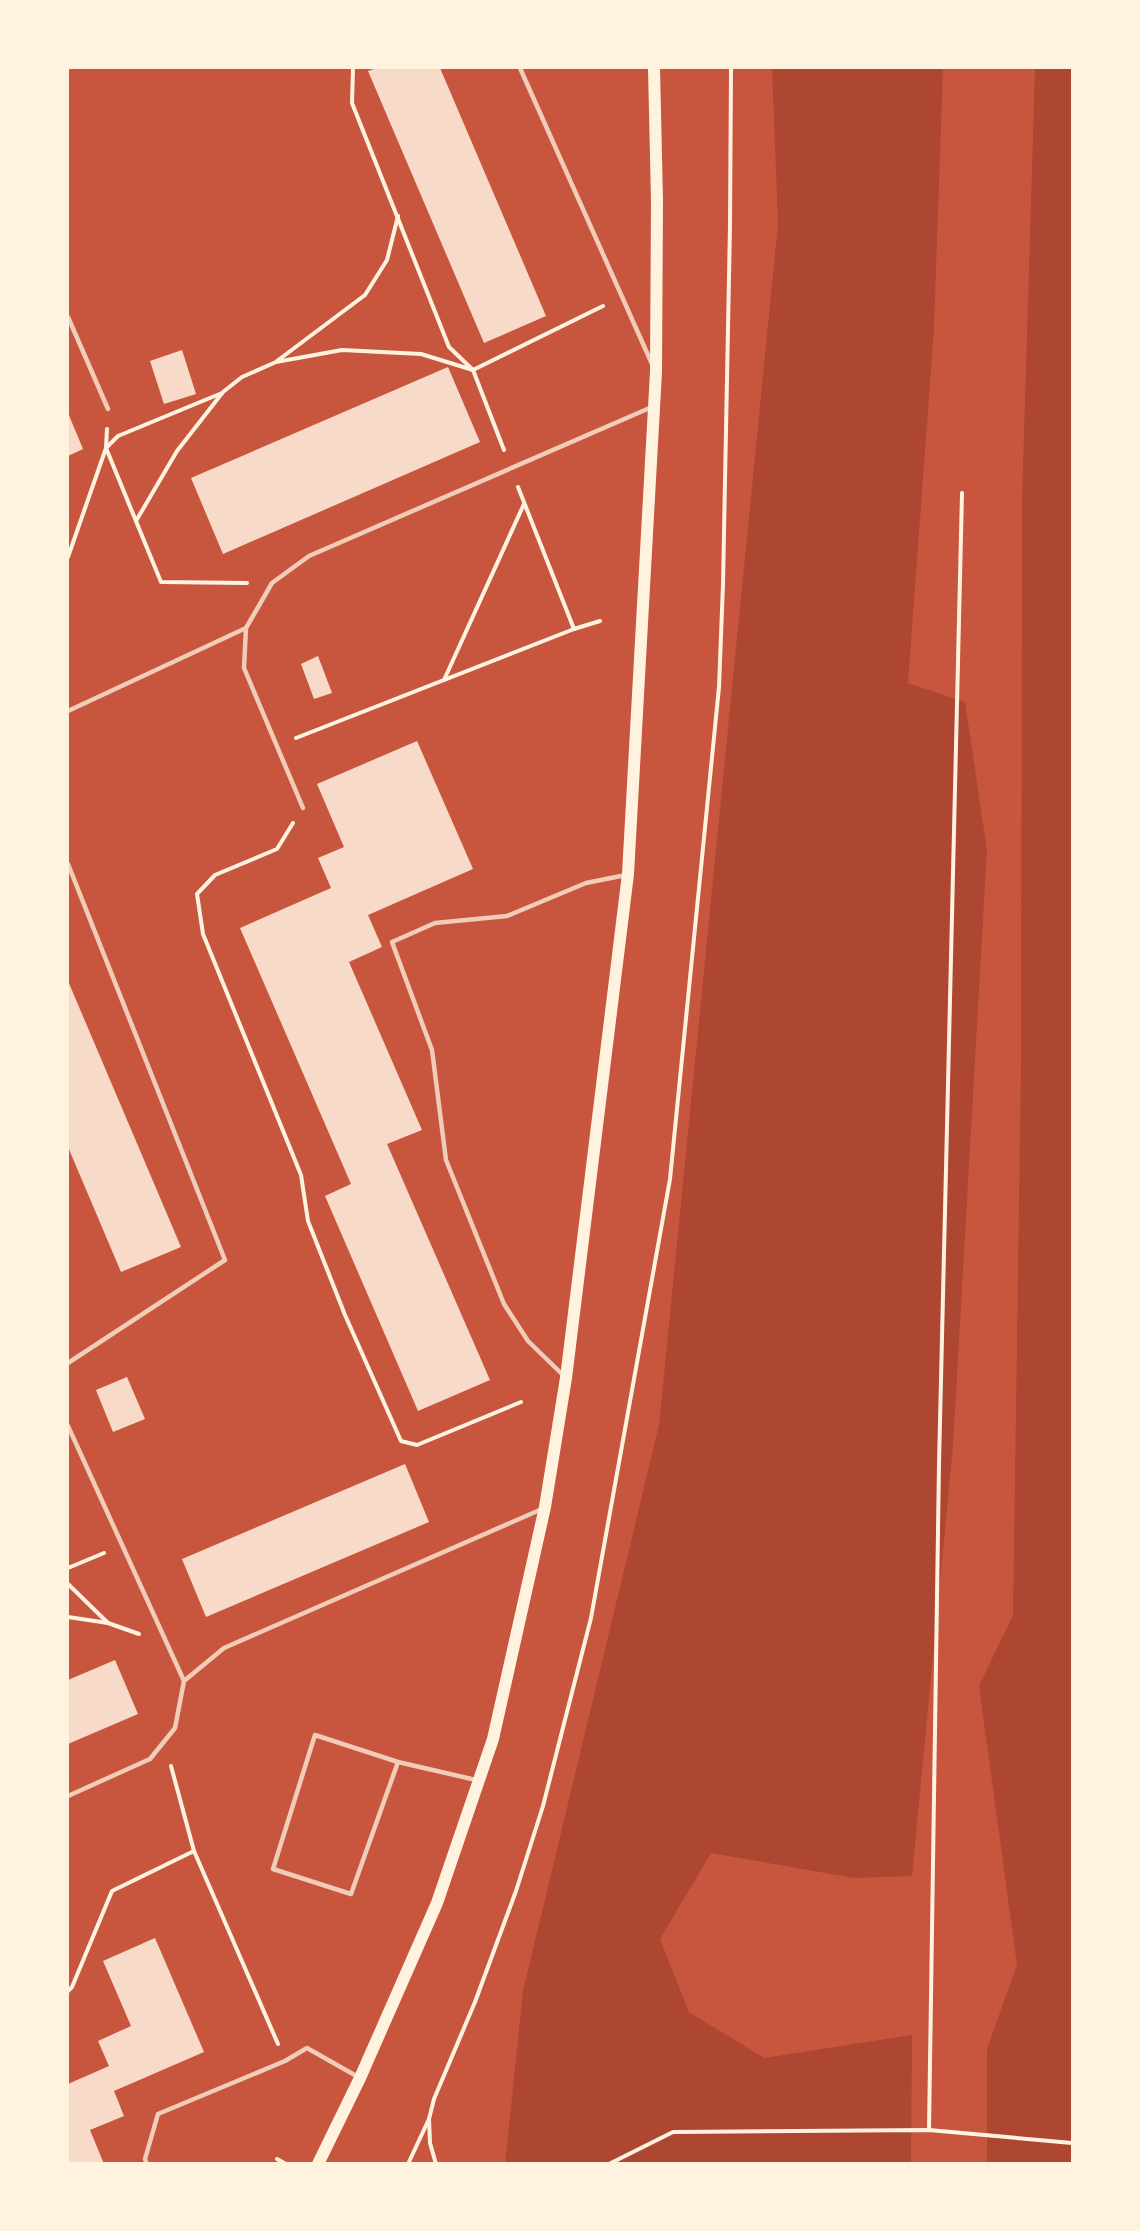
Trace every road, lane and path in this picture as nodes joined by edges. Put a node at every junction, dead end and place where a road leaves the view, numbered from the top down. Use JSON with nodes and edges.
{"nodes":[{"id":1,"x":352,"y":68,"type":"edge"},
{"id":2,"x":520,"y":68,"type":"edge"},
{"id":3,"x":654,"y":68,"type":"edge"},
{"id":4,"x":731,"y":68,"type":"edge"},
{"id":5,"x":398,"y":216,"type":"junction"},
{"id":6,"x":623,"y":297,"type":"junction"},
{"id":7,"x":68,"y":317,"type":"edge"},
{"id":8,"x":276,"y":362,"type":"junction"},
{"id":9,"x":473,"y":370,"type":"junction"},
{"id":10,"x":656,"y":372,"type":"junction"},
{"id":11,"x":223,"y":392,"type":"junction"},
{"id":12,"x":654,"y":406,"type":"junction"},
{"id":13,"x":108,"y":409,"type":"joint"},
{"id":14,"x":106,"y":448,"type":"junction"},
{"id":15,"x":511,"y":468,"type":"junction"},
{"id":16,"x":963,"y":493,"type":"dead end"},
{"id":17,"x":524,"y":503,"type":"junction"},
{"id":18,"x":136,"y":521,"type":"junction"},
{"id":19,"x":68,"y":557,"type":"edge"},
{"id":20,"x":272,"y":583,"type":"junction"},
{"id":21,"x":600,"y":621,"type":"dead end"},
{"id":22,"x":246,"y":628,"type":"junction"},
{"id":23,"x":574,"y":629,"type":"junction"},
{"id":24,"x":444,"y":680,"type":"junction"},
{"id":25,"x":68,"y":711,"type":"edge"},
{"id":26,"x":277,"y":746,"type":"junction"},
{"id":27,"x":303,"y":808,"type":"joint"},
{"id":28,"x":68,"y":864,"type":"edge"},
{"id":29,"x":628,"y":874,"type":"junction"},
{"id":30,"x":68,"y":1363,"type":"edge"},
{"id":31,"x":566,"y":1378,"type":"junction"},
{"id":32,"x":521,"y":1402,"type":"dead end"},
{"id":33,"x":68,"y":1426,"type":"edge"},
{"id":34,"x":545,"y":1508,"type":"junction"},
{"id":35,"x":121,"y":1545,"type":"junction"},
{"id":36,"x":68,"y":1568,"type":"edge"},
{"id":37,"x":68,"y":1584,"type":"edge"},
{"id":38,"x":68,"y":1617,"type":"edge"},
{"id":39,"x":108,"y":1623,"type":"junction"},
{"id":40,"x":170,"y":1650,"type":"junction"},
{"id":41,"x":183,"y":1681,"type":"junction"},
{"id":42,"x":164,"y":1741,"type":"junction"},
{"id":43,"x":398,"y":1762,"type":"junction"},
{"id":44,"x":479,"y":1781,"type":"junction"},
{"id":45,"x":68,"y":1796,"type":"edge"},
{"id":46,"x":194,"y":1851,"type":"junction"},
{"id":47,"x":68,"y":1991,"type":"edge"},
{"id":48,"x":285,"y":2061,"type":"junction"},
{"id":49,"x":360,"y":2078,"type":"junction"},
{"id":50,"x":429,"y":2119,"type":"junction"},
{"id":51,"x":930,"y":2130,"type":"junction"},
{"id":52,"x":1072,"y":2143,"type":"edge"},
{"id":53,"x":277,"y":2159,"type":"dead end"},
{"id":54,"x":147,"y":2163,"type":"edge"},
{"id":55,"x":286,"y":2163,"type":"edge"},
{"id":56,"x":318,"y":2163,"type":"edge"},
{"id":57,"x":408,"y":2163,"type":"edge"},
{"id":58,"x":436,"y":2163,"type":"edge"},
{"id":59,"x":609,"y":2163,"type":"edge"}],
"edges":[{"from":1,"to":5,"type":"path"},
{"from":2,"to":6,"type":"lane"},
{"from":3,"to":10,"type":"main road"},
{"from":4,"to":50,"type":"path"},
{"from":5,"to":8,"type":"path"},
{"from":5,"to":9,"type":"path"},
{"from":6,"to":9,"type":"path"},
{"from":6,"to":10,"type":"lane"},
{"from":7,"to":13,"type":"lane"},
{"from":8,"to":9,"type":"path"},
{"from":8,"to":11,"type":"path"},
{"from":9,"to":15,"type":"path"},
{"from":10,"to":12,"type":"main road"},
{"from":11,"to":14,"type":"path"},
{"from":11,"to":18,"type":"path"},
{"from":12,"to":15,"type":"lane"},
{"from":12,"to":29,"type":"main road"},
{"from":13,"to":14,"type":"path"},
{"from":14,"to":18,"type":"path"},
{"from":14,"to":19,"type":"path"},
{"from":15,"to":17,"type":"path"},
{"from":15,"to":20,"type":"lane"},
{"from":16,"to":51,"type":"path"},
{"from":17,"to":23,"type":"path"},
{"from":17,"to":24,"type":"path"},
{"from":18,"to":20,"type":"path"},
{"from":20,"to":22,"type":"lane"},
{"from":21,"to":23,"type":"path"},
{"from":22,"to":25,"type":"lane"},
{"from":22,"to":26,"type":"lane"},
{"from":23,"to":24,"type":"path"},
{"from":24,"to":26,"type":"path"},
{"from":26,"to":27,"type":"lane"},
{"from":27,"to":32,"type":"path"},
{"from":28,"to":30,"type":"lane"},
{"from":29,"to":31,"type":"main road"},
{"from":29,"to":31,"type":"lane"},
{"from":31,"to":34,"type":"main road"},
{"from":33,"to":35,"type":"lane"},
{"from":34,"to":41,"type":"lane"},
{"from":34,"to":44,"type":"main road"},
{"from":35,"to":36,"type":"path"},
{"from":35,"to":40,"type":"lane"},
{"from":37,"to":39,"type":"path"},
{"from":38,"to":39,"type":"path"},
{"from":39,"to":40,"type":"path"},
{"from":40,"to":41,"type":"lane"},
{"from":41,"to":42,"type":"lane"},
{"from":42,"to":45,"type":"lane"},
{"from":42,"to":46,"type":"path"},
{"from":43,"to":43,"type":"lane"},
{"from":43,"to":44,"type":"lane"},
{"from":44,"to":49,"type":"main road"},
{"from":46,"to":47,"type":"path"},
{"from":46,"to":48,"type":"path"},
{"from":48,"to":49,"type":"lane"},
{"from":48,"to":54,"type":"lane"},
{"from":49,"to":56,"type":"main road"},
{"from":50,"to":57,"type":"path"},
{"from":50,"to":58,"type":"path"},
{"from":51,"to":52,"type":"path"},
{"from":51,"to":59,"type":"path"},
{"from":53,"to":55,"type":"path"}]}
